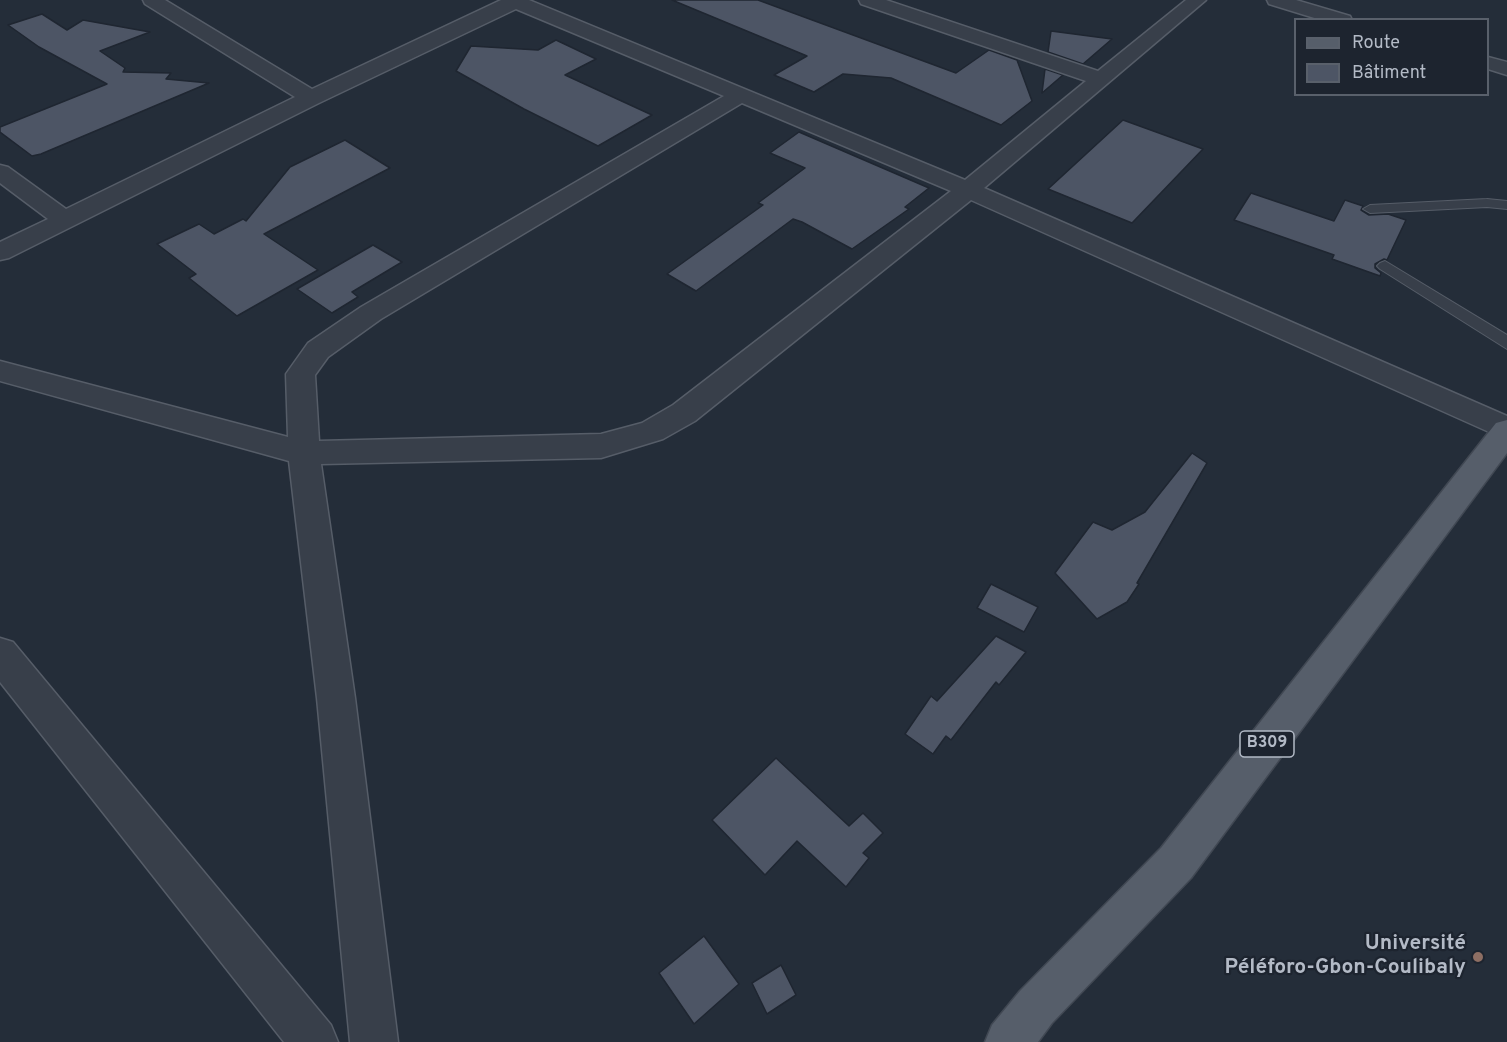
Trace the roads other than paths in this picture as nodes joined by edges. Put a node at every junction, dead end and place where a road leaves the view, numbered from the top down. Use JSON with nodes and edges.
{"nodes":[{"id":1,"x":152,"y":0,"type":"edge"},
{"id":2,"x":868,"y":0,"type":"edge"},
{"id":3,"x":1197,"y":0,"type":"edge"},
{"id":4,"x":1276,"y":0,"type":"edge"},
{"id":5,"x":515,"y":1,"type":"edge"},
{"id":6,"x":1336,"y":18,"type":"edge"},
{"id":7,"x":1489,"y":63,"type":"edge"},
{"id":8,"x":1507,"y":69,"type":"edge"},
{"id":9,"x":1101,"y":79,"type":"junction"},
{"id":10,"x":739,"y":96,"type":"junction"},
{"id":11,"x":311,"y":98,"type":"junction"},
{"id":12,"x":0,"y":172,"type":"edge"},
{"id":13,"x":967,"y":189,"type":"junction"},
{"id":14,"x":1507,"y":206,"type":"edge"},
{"id":15,"x":1370,"y":208,"type":"dead end"},
{"id":16,"x":65,"y":220,"type":"junction"},
{"id":17,"x":0,"y":252,"type":"edge"},
{"id":18,"x":1384,"y":266,"type":"dead end"},
{"id":19,"x":1507,"y":343,"type":"edge"},
{"id":20,"x":0,"y":371,"type":"edge"},
{"id":21,"x":1507,"y":430,"type":"edge"},
{"id":22,"x":304,"y":453,"type":"junction"},
{"id":23,"x":0,"y":654,"type":"edge"},
{"id":24,"x":314,"y":1042,"type":"edge"},
{"id":25,"x":374,"y":1042,"type":"edge"},
{"id":26,"x":1009,"y":1042,"type":"edge"}],
"edges":[{"from":1,"to":11,"type":"street"},
{"from":2,"to":9,"type":"street"},
{"from":3,"to":9,"type":"street"},
{"from":4,"to":6,"type":"street"},
{"from":5,"to":10,"type":"street"},
{"from":5,"to":11,"type":"street"},
{"from":7,"to":8,"type":"street"},
{"from":9,"to":13,"type":"street"},
{"from":10,"to":13,"type":"street"},
{"from":10,"to":22,"type":"street"},
{"from":11,"to":16,"type":"street"},
{"from":12,"to":16,"type":"street"},
{"from":13,"to":21,"type":"street"},
{"from":13,"to":22,"type":"street"},
{"from":14,"to":15,"type":"lane"},
{"from":16,"to":17,"type":"street"},
{"from":18,"to":19,"type":"lane"},
{"from":20,"to":22,"type":"street"},
{"from":21,"to":26,"type":"main road","number":"B309"},
{"from":22,"to":25,"type":"street"},
{"from":23,"to":24,"type":"street"}]}
